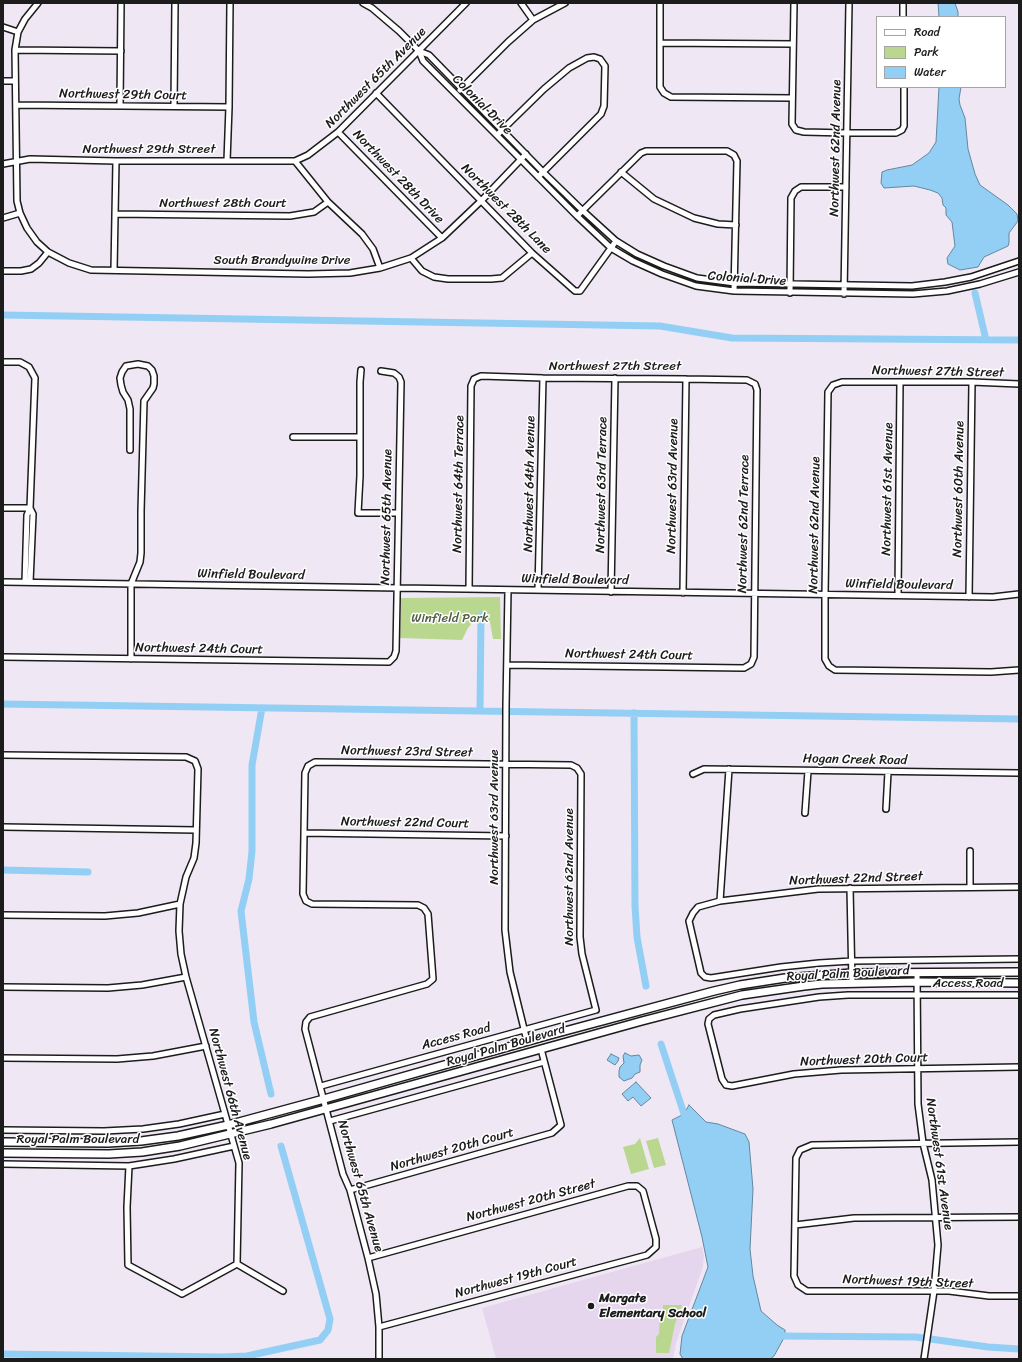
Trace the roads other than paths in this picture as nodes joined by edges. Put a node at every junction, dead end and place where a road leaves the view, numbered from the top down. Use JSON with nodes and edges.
{"nodes":[{"id":1,"x":38,"y":3,"type":"edge"},
{"id":2,"x":121,"y":3,"type":"edge"},
{"id":3,"x":175,"y":3,"type":"edge"},
{"id":4,"x":230,"y":3,"type":"edge"},
{"id":5,"x":363,"y":3,"type":"edge"},
{"id":6,"x":466,"y":3,"type":"edge"},
{"id":7,"x":521,"y":3,"type":"edge"},
{"id":8,"x":564,"y":3,"type":"edge"},
{"id":9,"x":660,"y":3,"type":"edge"},
{"id":10,"x":794,"y":3,"type":"edge"},
{"id":11,"x":849,"y":3,"type":"edge"},
{"id":12,"x":903,"y":3,"type":"edge"},
{"id":13,"x":903,"y":16,"type":"edge"},
{"id":14,"x":533,"y":20,"type":"junction"},
{"id":15,"x":3,"y":27,"type":"edge"},
{"id":16,"x":18,"y":32,"type":"junction"},
{"id":17,"x":660,"y":43,"type":"junction"},
{"id":18,"x":793,"y":44,"type":"junction"},
{"id":19,"x":15,"y":50,"type":"junction"},
{"id":20,"x":121,"y":51,"type":"junction"},
{"id":21,"x":419,"y":51,"type":"junction"},
{"id":22,"x":3,"y":81,"type":"edge"},
{"id":23,"x":15,"y":81,"type":"junction"},
{"id":24,"x":904,"y":88,"type":"edge"},
{"id":25,"x":461,"y":89,"type":"junction"},
{"id":26,"x":376,"y":94,"type":"junction"},
{"id":27,"x":456,"y":94,"type":"junction"},
{"id":28,"x":792,"y":98,"type":"junction"},
{"id":29,"x":16,"y":104,"type":"junction"},
{"id":30,"x":120,"y":106,"type":"junction"},
{"id":31,"x":174,"y":106,"type":"junction"},
{"id":32,"x":229,"y":107,"type":"junction"},
{"id":33,"x":503,"y":130,"type":"junction"},
{"id":34,"x":338,"y":132,"type":"junction"},
{"id":35,"x":846,"y":134,"type":"junction"},
{"id":36,"x":497,"y":136,"type":"junction"},
{"id":37,"x":526,"y":154,"type":"junction"},
{"id":38,"x":521,"y":160,"type":"junction"},
{"id":39,"x":116,"y":161,"type":"junction"},
{"id":40,"x":227,"y":161,"type":"junction"},
{"id":41,"x":295,"y":161,"type":"junction"},
{"id":42,"x":16,"y":162,"type":"junction"},
{"id":43,"x":3,"y":164,"type":"edge"},
{"id":44,"x":543,"y":172,"type":"junction"},
{"id":45,"x":621,"y":172,"type":"junction"},
{"id":46,"x":538,"y":177,"type":"junction"},
{"id":47,"x":846,"y":187,"type":"junction"},
{"id":48,"x":482,"y":200,"type":"junction"},
{"id":49,"x":328,"y":202,"type":"junction"},
{"id":50,"x":582,"y":210,"type":"junction"},
{"id":51,"x":20,"y":213,"type":"junction"},
{"id":52,"x":116,"y":214,"type":"junction"},
{"id":53,"x":577,"y":216,"type":"junction"},
{"id":54,"x":3,"y":218,"type":"edge"},
{"id":55,"x":736,"y":225,"type":"junction"},
{"id":56,"x":442,"y":238,"type":"junction"},
{"id":57,"x":616,"y":242,"type":"junction"},
{"id":58,"x":611,"y":248,"type":"junction"},
{"id":59,"x":48,"y":252,"type":"junction"},
{"id":60,"x":532,"y":253,"type":"junction"},
{"id":61,"x":411,"y":258,"type":"junction"},
{"id":62,"x":1017,"y":262,"type":"edge"},
{"id":63,"x":380,"y":268,"type":"junction"},
{"id":64,"x":114,"y":270,"type":"junction"},
{"id":65,"x":3,"y":271,"type":"edge"},
{"id":66,"x":1018,"y":272,"type":"edge"},
{"id":67,"x":978,"y":275,"type":"junction"},
{"id":68,"x":735,"y":283,"type":"junction"},
{"id":69,"x":980,"y":284,"type":"junction"},
{"id":70,"x":790,"y":285,"type":"junction"},
{"id":71,"x":844,"y":285,"type":"junction"},
{"id":72,"x":734,"y":291,"type":"junction"},
{"id":73,"x":790,"y":293,"type":"junction"},
{"id":74,"x":844,"y":294,"type":"junction"},
{"id":75,"x":3,"y":362,"type":"edge"},
{"id":76,"x":361,"y":370,"type":"dead end"},
{"id":77,"x":381,"y":371,"type":"dead end"},
{"id":78,"x":543,"y":378,"type":"junction"},
{"id":79,"x":615,"y":378,"type":"junction"},
{"id":80,"x":474,"y":379,"type":"joint"},
{"id":81,"x":686,"y":379,"type":"junction"},
{"id":82,"x":900,"y":382,"type":"junction"},
{"id":83,"x":972,"y":382,"type":"junction"},
{"id":84,"x":755,"y":384,"type":"joint"},
{"id":85,"x":1019,"y":384,"type":"edge"},
{"id":86,"x":834,"y":385,"type":"joint"},
{"id":87,"x":293,"y":437,"type":"dead end"},
{"id":88,"x":359,"y":437,"type":"junction"},
{"id":89,"x":130,"y":450,"type":"dead end"},
{"id":90,"x":3,"y":508,"type":"edge"},
{"id":91,"x":30,"y":508,"type":"junction"},
{"id":92,"x":398,"y":513,"type":"junction"},
{"id":93,"x":3,"y":582,"type":"edge"},
{"id":94,"x":27,"y":582,"type":"junction"},
{"id":95,"x":131,"y":584,"type":"junction"},
{"id":96,"x":397,"y":589,"type":"junction"},
{"id":97,"x":469,"y":589,"type":"junction"},
{"id":98,"x":508,"y":590,"type":"junction"},
{"id":99,"x":538,"y":590,"type":"junction"},
{"id":100,"x":611,"y":592,"type":"junction"},
{"id":101,"x":683,"y":593,"type":"junction"},
{"id":102,"x":754,"y":594,"type":"junction"},
{"id":103,"x":1019,"y":594,"type":"edge"},
{"id":104,"x":825,"y":595,"type":"junction"},
{"id":105,"x":898,"y":595,"type":"junction"},
{"id":106,"x":969,"y":597,"type":"junction"},
{"id":107,"x":3,"y":657,"type":"edge"},
{"id":108,"x":394,"y":657,"type":"joint"},
{"id":109,"x":131,"y":659,"type":"junction"},
{"id":110,"x":751,"y":664,"type":"joint"},
{"id":111,"x":507,"y":665,"type":"junction"},
{"id":112,"x":1019,"y":670,"type":"edge"},
{"id":113,"x":3,"y":755,"type":"edge"},
{"id":114,"x":506,"y":765,"type":"junction"},
{"id":115,"x":577,"y":768,"type":"joint"},
{"id":116,"x":729,"y":769,"type":"junction"},
{"id":117,"x":808,"y":771,"type":"junction"},
{"id":118,"x":888,"y":772,"type":"junction"},
{"id":119,"x":1019,"y":773,"type":"edge"},
{"id":120,"x":693,"y":774,"type":"dead end"},
{"id":121,"x":886,"y":809,"type":"dead end"},
{"id":122,"x":805,"y":813,"type":"dead end"},
{"id":123,"x":3,"y":827,"type":"edge"},
{"id":124,"x":196,"y":830,"type":"junction"},
{"id":125,"x":304,"y":833,"type":"junction"},
{"id":126,"x":506,"y":836,"type":"junction"},
{"id":127,"x":970,"y":851,"type":"dead end"},
{"id":128,"x":970,"y":887,"type":"junction"},
{"id":129,"x":1019,"y":887,"type":"edge"},
{"id":130,"x":850,"y":888,"type":"junction"},
{"id":131,"x":720,"y":901,"type":"junction"},
{"id":132,"x":180,"y":904,"type":"junction"},
{"id":133,"x":3,"y":916,"type":"edge"},
{"id":134,"x":1019,"y":959,"type":"edge"},
{"id":135,"x":852,"y":961,"type":"junction"},
{"id":136,"x":917,"y":972,"type":"junction"},
{"id":137,"x":1019,"y":972,"type":"edge"},
{"id":138,"x":852,"y":973,"type":"junction"},
{"id":139,"x":186,"y":977,"type":"junction"},
{"id":140,"x":705,"y":977,"type":"joint"},
{"id":141,"x":917,"y":982,"type":"junction"},
{"id":142,"x":852,"y":983,"type":"junction"},
{"id":143,"x":1019,"y":983,"type":"edge"},
{"id":144,"x":3,"y":987,"type":"edge"},
{"id":145,"x":916,"y":995,"type":"junction"},
{"id":146,"x":1019,"y":995,"type":"edge"},
{"id":147,"x":596,"y":1010,"type":"joint"},
{"id":148,"x":708,"y":1024,"type":"joint"},
{"id":149,"x":525,"y":1030,"type":"junction"},
{"id":150,"x":550,"y":1035,"type":"junction"},
{"id":151,"x":528,"y":1041,"type":"junction"},
{"id":152,"x":206,"y":1046,"type":"junction"},
{"id":153,"x":541,"y":1049,"type":"junction"},
{"id":154,"x":514,"y":1056,"type":"junction"},
{"id":155,"x":3,"y":1058,"type":"edge"},
{"id":156,"x":544,"y":1062,"type":"junction"},
{"id":157,"x":1019,"y":1067,"type":"edge"},
{"id":158,"x":918,"y":1069,"type":"junction"},
{"id":159,"x":321,"y":1086,"type":"junction"},
{"id":160,"x":324,"y":1099,"type":"junction"},
{"id":161,"x":327,"y":1109,"type":"junction"},
{"id":162,"x":224,"y":1114,"type":"junction"},
{"id":163,"x":330,"y":1121,"type":"junction"},
{"id":164,"x":228,"y":1125,"type":"junction"},
{"id":165,"x":3,"y":1130,"type":"edge"},
{"id":166,"x":230,"y":1135,"type":"junction"},
{"id":167,"x":3,"y":1142,"type":"edge"},
{"id":168,"x":1019,"y":1142,"type":"edge"},
{"id":169,"x":923,"y":1143,"type":"junction"},
{"id":170,"x":234,"y":1146,"type":"junction"},
{"id":171,"x":3,"y":1153,"type":"edge"},
{"id":172,"x":3,"y":1164,"type":"edge"},
{"id":173,"x":129,"y":1166,"type":"junction"},
{"id":174,"x":350,"y":1190,"type":"junction"},
{"id":175,"x":936,"y":1217,"type":"junction"},
{"id":176,"x":1019,"y":1217,"type":"edge"},
{"id":177,"x":795,"y":1225,"type":"junction"},
{"id":178,"x":656,"y":1247,"type":"joint"},
{"id":179,"x":368,"y":1258,"type":"junction"},
{"id":180,"x":237,"y":1264,"type":"junction"},
{"id":181,"x":283,"y":1291,"type":"dead end"},
{"id":182,"x":934,"y":1291,"type":"junction"},
{"id":183,"x":1019,"y":1296,"type":"edge"},
{"id":184,"x":379,"y":1326,"type":"junction"},
{"id":185,"x":379,"y":1359,"type":"edge"},
{"id":186,"x":924,"y":1359,"type":"edge"}],
"edges":[{"from":1,"to":16,"type":"street"},
{"from":2,"to":20,"type":"street"},
{"from":3,"to":31,"type":"street"},
{"from":4,"to":32,"type":"street"},
{"from":5,"to":21,"type":"street","name":"Colonial Drive"},
{"from":6,"to":21,"type":"street","name":"Northwest 65th Avenue"},
{"from":7,"to":14,"type":"street"},
{"from":8,"to":14,"type":"street"},
{"from":9,"to":17,"type":"street"},
{"from":10,"to":18,"type":"street"},
{"from":11,"to":35,"type":"street","name":"Northwest 62nd Avenue"},
{"from":12,"to":13,"type":"street"},
{"from":14,"to":25,"type":"street"},
{"from":15,"to":16,"type":"street"},
{"from":16,"to":19,"type":"street","name":"South Brandywine Drive"},
{"from":17,"to":18,"type":"street"},
{"from":17,"to":28,"type":"street"},
{"from":18,"to":28,"type":"street"},
{"from":19,"to":20,"type":"street"},
{"from":19,"to":23,"type":"street","name":"South Brandywine Drive"},
{"from":20,"to":30,"type":"street"},
{"from":21,"to":25,"type":"street","name":"Colonial Drive"},
{"from":21,"to":26,"type":"street","name":"Northwest 65th Avenue"},
{"from":21,"to":27,"type":"street","name":"Colonial Drive"},
{"from":22,"to":23,"type":"street"},
{"from":23,"to":29,"type":"street","name":"South Brandywine Drive"},
{"from":24,"to":35,"type":"street"},
{"from":25,"to":27,"type":"street"},
{"from":25,"to":33,"type":"street","name":"Colonial Drive"},
{"from":26,"to":34,"type":"street","name":"Northwest 65th Avenue"},
{"from":26,"to":48,"type":"street","name":"Northwest 28th Lane"},
{"from":27,"to":36,"type":"street","name":"Colonial Drive"},
{"from":28,"to":35,"type":"street"},
{"from":29,"to":30,"type":"street","name":"Northwest 29th Court"},
{"from":29,"to":42,"type":"street","name":"South Brandywine Drive"},
{"from":30,"to":31,"type":"street","name":"Northwest 29th Court"},
{"from":31,"to":32,"type":"street","name":"Northwest 29th Court"},
{"from":32,"to":40,"type":"street"},
{"from":33,"to":36,"type":"street"},
{"from":33,"to":37,"type":"street","name":"Colonial Drive"},
{"from":33,"to":44,"type":"street"},
{"from":34,"to":41,"type":"street","name":"Northwest 65th Avenue"},
{"from":34,"to":56,"type":"street","name":"Northwest 28th Drive"},
{"from":35,"to":47,"type":"street","name":"Northwest 62nd Avenue"},
{"from":36,"to":38,"type":"street","name":"Colonial Drive"},
{"from":37,"to":38,"type":"street","name":"South Brandywine Drive"},
{"from":37,"to":44,"type":"street","name":"Colonial Drive"},
{"from":38,"to":46,"type":"street","name":"Colonial Drive"},
{"from":38,"to":48,"type":"street","name":"South Brandywine Drive"},
{"from":39,"to":40,"type":"street","name":"Northwest 29th Street"},
{"from":39,"to":42,"type":"street","name":"Northwest 29th Street"},
{"from":39,"to":52,"type":"street"},
{"from":40,"to":41,"type":"street","name":"Northwest 29th Street"},
{"from":41,"to":49,"type":"street"},
{"from":42,"to":43,"type":"street","name":"Northwest 29th Street"},
{"from":42,"to":51,"type":"street","name":"South Brandywine Drive"},
{"from":44,"to":46,"type":"street"},
{"from":44,"to":50,"type":"street","name":"Colonial Drive"},
{"from":45,"to":50,"type":"street"},
{"from":45,"to":55,"type":"street"},
{"from":45,"to":55,"type":"street"},
{"from":46,"to":53,"type":"street","name":"Colonial Drive"},
{"from":47,"to":70,"type":"street"},
{"from":47,"to":71,"type":"street","name":"Northwest 62nd Avenue"},
{"from":48,"to":56,"type":"street","name":"South Brandywine Drive"},
{"from":48,"to":60,"type":"street","name":"Northwest 28th Lane"},
{"from":49,"to":52,"type":"street","name":"Northwest 28th Court"},
{"from":49,"to":63,"type":"street"},
{"from":50,"to":53,"type":"street"},
{"from":50,"to":57,"type":"street","name":"Colonial Drive"},
{"from":51,"to":54,"type":"street"},
{"from":51,"to":59,"type":"street","name":"South Brandywine Drive"},
{"from":52,"to":64,"type":"street"},
{"from":53,"to":58,"type":"street","name":"Colonial Drive"},
{"from":55,"to":68,"type":"street"},
{"from":56,"to":61,"type":"street","name":"South Brandywine Drive"},
{"from":57,"to":58,"type":"street","name":"Northwest 28th Lane"},
{"from":57,"to":68,"type":"street","name":"Colonial Drive"},
{"from":58,"to":60,"type":"street","name":"Northwest 28th Lane"},
{"from":58,"to":72,"type":"street","name":"Colonial Drive"},
{"from":59,"to":64,"type":"street","name":"South Brandywine Drive"},
{"from":59,"to":65,"type":"street"},
{"from":60,"to":61,"type":"street"},
{"from":61,"to":63,"type":"street","name":"South Brandywine Drive"},
{"from":62,"to":66,"type":"street"},
{"from":62,"to":67,"type":"street","name":"Colonial Drive"},
{"from":63,"to":64,"type":"street","name":"South Brandywine Drive"},
{"from":66,"to":69,"type":"street","name":"Colonial Drive"},
{"from":67,"to":69,"type":"street"},
{"from":67,"to":71,"type":"street","name":"Colonial Drive"},
{"from":68,"to":70,"type":"street","name":"Colonial Drive"},
{"from":68,"to":72,"type":"street"},
{"from":69,"to":74,"type":"street","name":"Colonial Drive"},
{"from":70,"to":71,"type":"street","name":"Colonial Drive"},
{"from":70,"to":73,"type":"street"},
{"from":71,"to":74,"type":"street","name":"Northwest 62nd Avenue"},
{"from":72,"to":73,"type":"street","name":"Colonial Drive"},
{"from":73,"to":74,"type":"street","name":"Colonial Drive"},
{"from":75,"to":91,"type":"street"},
{"from":76,"to":88,"type":"street"},
{"from":77,"to":92,"type":"street","name":"Northwest 65th Avenue"},
{"from":78,"to":79,"type":"street","name":"Northwest 27th Street"},
{"from":78,"to":80,"type":"street","name":"Northwest 27th Street"},
{"from":78,"to":99,"type":"street","name":"Northwest 64th Avenue"},
{"from":79,"to":81,"type":"street","name":"Northwest 27th Street"},
{"from":79,"to":100,"type":"street","name":"Northwest 63rd Terrace"},
{"from":80,"to":97,"type":"street","name":"Northwest 64th Terrace"},
{"from":81,"to":84,"type":"street","name":"Northwest 27th Street"},
{"from":81,"to":101,"type":"street","name":"Northwest 63rd Avenue"},
{"from":82,"to":83,"type":"street","name":"Northwest 27th Street"},
{"from":82,"to":86,"type":"street","name":"Northwest 27th Street"},
{"from":82,"to":105,"type":"street","name":"Northwest 61st Avenue"},
{"from":83,"to":85,"type":"street","name":"Northwest 27th Street"},
{"from":83,"to":106,"type":"street","name":"Northwest 60th Avenue"},
{"from":84,"to":102,"type":"street","name":"Northwest 62nd Terrace"},
{"from":86,"to":104,"type":"street","name":"Northwest 62nd Avenue"},
{"from":87,"to":88,"type":"street"},
{"from":88,"to":92,"type":"street"},
{"from":89,"to":95,"type":"street"},
{"from":90,"to":91,"type":"street"},
{"from":91,"to":94,"type":"street"},
{"from":92,"to":96,"type":"street","name":"Northwest 65th Avenue"},
{"from":93,"to":94,"type":"street","name":"Winfield Boulevard"},
{"from":94,"to":95,"type":"street","name":"Winfield Boulevard"},
{"from":95,"to":96,"type":"street","name":"Winfield Boulevard"},
{"from":95,"to":109,"type":"street"},
{"from":96,"to":97,"type":"street","name":"Winfield Boulevard"},
{"from":96,"to":108,"type":"street","name":"Northwest 65th Avenue"},
{"from":97,"to":98,"type":"street","name":"Winfield Boulevard"},
{"from":98,"to":99,"type":"street","name":"Winfield Boulevard"},
{"from":98,"to":111,"type":"street","name":"Northwest 63rd Avenue"},
{"from":99,"to":100,"type":"street","name":"Winfield Boulevard"},
{"from":100,"to":101,"type":"street","name":"Winfield Boulevard"},
{"from":101,"to":102,"type":"street","name":"Winfield Boulevard"},
{"from":102,"to":104,"type":"street","name":"Winfield Boulevard"},
{"from":102,"to":110,"type":"street","name":"Northwest 62nd Terrace"},
{"from":103,"to":106,"type":"street","name":"Winfield Boulevard"},
{"from":104,"to":105,"type":"street","name":"Winfield Boulevard"},
{"from":104,"to":112,"type":"street","name":"Northwest 62nd Avenue"},
{"from":105,"to":106,"type":"street","name":"Winfield Boulevard"},
{"from":107,"to":109,"type":"street","name":"Northwest 24th Court"},
{"from":108,"to":109,"type":"street","name":"Northwest 24th Court"},
{"from":110,"to":111,"type":"street","name":"Northwest 24th Court"},
{"from":111,"to":114,"type":"street","name":"Northwest 63rd Avenue"},
{"from":113,"to":124,"type":"street","name":"Northwest 66th Avenue"},
{"from":114,"to":115,"type":"street","name":"Northwest 23rd Street"},
{"from":114,"to":125,"type":"street","name":"Northwest 23rd Street"},
{"from":114,"to":126,"type":"street","name":"Northwest 63rd Avenue"},
{"from":115,"to":147,"type":"street","name":"Northwest 62nd Avenue"},
{"from":116,"to":117,"type":"street","name":"Hogan Creek Road"},
{"from":116,"to":120,"type":"street","name":"Hogan Creek Road"},
{"from":116,"to":131,"type":"street"},
{"from":117,"to":118,"type":"street","name":"Hogan Creek Road"},
{"from":117,"to":122,"type":"street"},
{"from":118,"to":119,"type":"street","name":"Hogan Creek Road"},
{"from":118,"to":121,"type":"street"},
{"from":123,"to":124,"type":"street"},
{"from":124,"to":132,"type":"street","name":"Northwest 66th Avenue"},
{"from":125,"to":126,"type":"street","name":"Northwest 22nd Court"},
{"from":125,"to":159,"type":"street","name":"Northwest 65th Avenue"},
{"from":126,"to":149,"type":"street","name":"Northwest 63rd Avenue"},
{"from":127,"to":128,"type":"street"},
{"from":128,"to":129,"type":"street","name":"Northwest 22nd Street"},
{"from":128,"to":130,"type":"street","name":"Northwest 22nd Street"},
{"from":130,"to":131,"type":"street","name":"Northwest 22nd Street"},
{"from":130,"to":135,"type":"street"},
{"from":131,"to":140,"type":"street","name":"Northwest 22nd Street"},
{"from":132,"to":133,"type":"street"},
{"from":132,"to":139,"type":"street","name":"Northwest 66th Avenue"},
{"from":134,"to":135,"type":"street","name":"Access Road"},
{"from":135,"to":138,"type":"street"},
{"from":135,"to":140,"type":"street","name":"Access Road"},
{"from":136,"to":137,"type":"main road","name":"Royal Palm Boulevard"},
{"from":136,"to":138,"type":"main road","name":"Royal Palm Boulevard"},
{"from":136,"to":141,"type":"street","name":"Northwest 61st Avenue"},
{"from":138,"to":142,"type":"street"},
{"from":138,"to":150,"type":"main road","name":"Royal Palm Boulevard"},
{"from":139,"to":144,"type":"street"},
{"from":139,"to":152,"type":"street","name":"Northwest 66th Avenue"},
{"from":141,"to":142,"type":"main road","name":"Royal Palm Boulevard"},
{"from":141,"to":143,"type":"main road","name":"Royal Palm Boulevard"},
{"from":141,"to":145,"type":"street","name":"Northwest 61st Avenue"},
{"from":142,"to":153,"type":"main road","name":"Royal Palm Boulevard"},
{"from":145,"to":146,"type":"street","name":"Access Road"},
{"from":145,"to":148,"type":"street","name":"Access Road"},
{"from":145,"to":158,"type":"street","name":"Northwest 61st Avenue"},
{"from":147,"to":149,"type":"street","name":"Access Road"},
{"from":148,"to":158,"type":"street","name":"Northwest 20th Court"},
{"from":149,"to":151,"type":"street","name":"Northwest 63rd Avenue"},
{"from":149,"to":159,"type":"street","name":"Access Road"},
{"from":150,"to":151,"type":"main road","name":"Royal Palm Boulevard"},
{"from":150,"to":153,"type":"main road"},
{"from":151,"to":154,"type":"main road"},
{"from":151,"to":160,"type":"main road","name":"Royal Palm Boulevard"},
{"from":152,"to":155,"type":"street"},
{"from":152,"to":162,"type":"street","name":"Northwest 66th Avenue"},
{"from":153,"to":154,"type":"main road","name":"Royal Palm Boulevard"},
{"from":153,"to":156,"type":"street"},
{"from":154,"to":161,"type":"main road","name":"Royal Palm Boulevard"},
{"from":156,"to":163,"type":"street"},
{"from":156,"to":174,"type":"street","name":"Northwest 20th Court"},
{"from":157,"to":158,"type":"street","name":"Northwest 20th Court"},
{"from":158,"to":169,"type":"street","name":"Northwest 61st Avenue"},
{"from":159,"to":160,"type":"street","name":"Northwest 65th Avenue"},
{"from":160,"to":161,"type":"street","name":"Northwest 65th Avenue"},
{"from":160,"to":164,"type":"main road","name":"Royal Palm Boulevard"},
{"from":161,"to":163,"type":"street","name":"Northwest 65th Avenue"},
{"from":161,"to":166,"type":"main road","name":"Royal Palm Boulevard"},
{"from":162,"to":164,"type":"street","name":"Northwest 66th Avenue"},
{"from":162,"to":165,"type":"street"},
{"from":163,"to":174,"type":"street","name":"Northwest 65th Avenue"},
{"from":164,"to":166,"type":"street","name":"Northwest 66th Avenue"},
{"from":164,"to":167,"type":"main road","name":"Royal Palm Boulevard"},
{"from":166,"to":170,"type":"street","name":"Northwest 66th Avenue"},
{"from":166,"to":171,"type":"main road","name":"Royal Palm Boulevard"},
{"from":168,"to":169,"type":"street"},
{"from":169,"to":175,"type":"street","name":"Northwest 61st Avenue"},
{"from":169,"to":177,"type":"street"},
{"from":170,"to":173,"type":"street"},
{"from":170,"to":180,"type":"street","name":"Northwest 66th Avenue"},
{"from":172,"to":173,"type":"street"},
{"from":173,"to":180,"type":"street"},
{"from":174,"to":179,"type":"street","name":"Northwest 65th Avenue"},
{"from":175,"to":176,"type":"street"},
{"from":175,"to":177,"type":"street"},
{"from":175,"to":182,"type":"street","name":"Northwest 61st Avenue"},
{"from":177,"to":182,"type":"street","name":"Northwest 19th Street"},
{"from":178,"to":179,"type":"street","name":"Northwest 20th Street"},
{"from":178,"to":184,"type":"street","name":"Northwest 19th Court"},
{"from":179,"to":184,"type":"street","name":"Northwest 65th Avenue"},
{"from":180,"to":181,"type":"street"},
{"from":182,"to":183,"type":"street","name":"Northwest 19th Street"},
{"from":182,"to":186,"type":"street","name":"Northwest 61st Avenue"},
{"from":184,"to":185,"type":"street","name":"Northwest 65th Avenue"}]}
